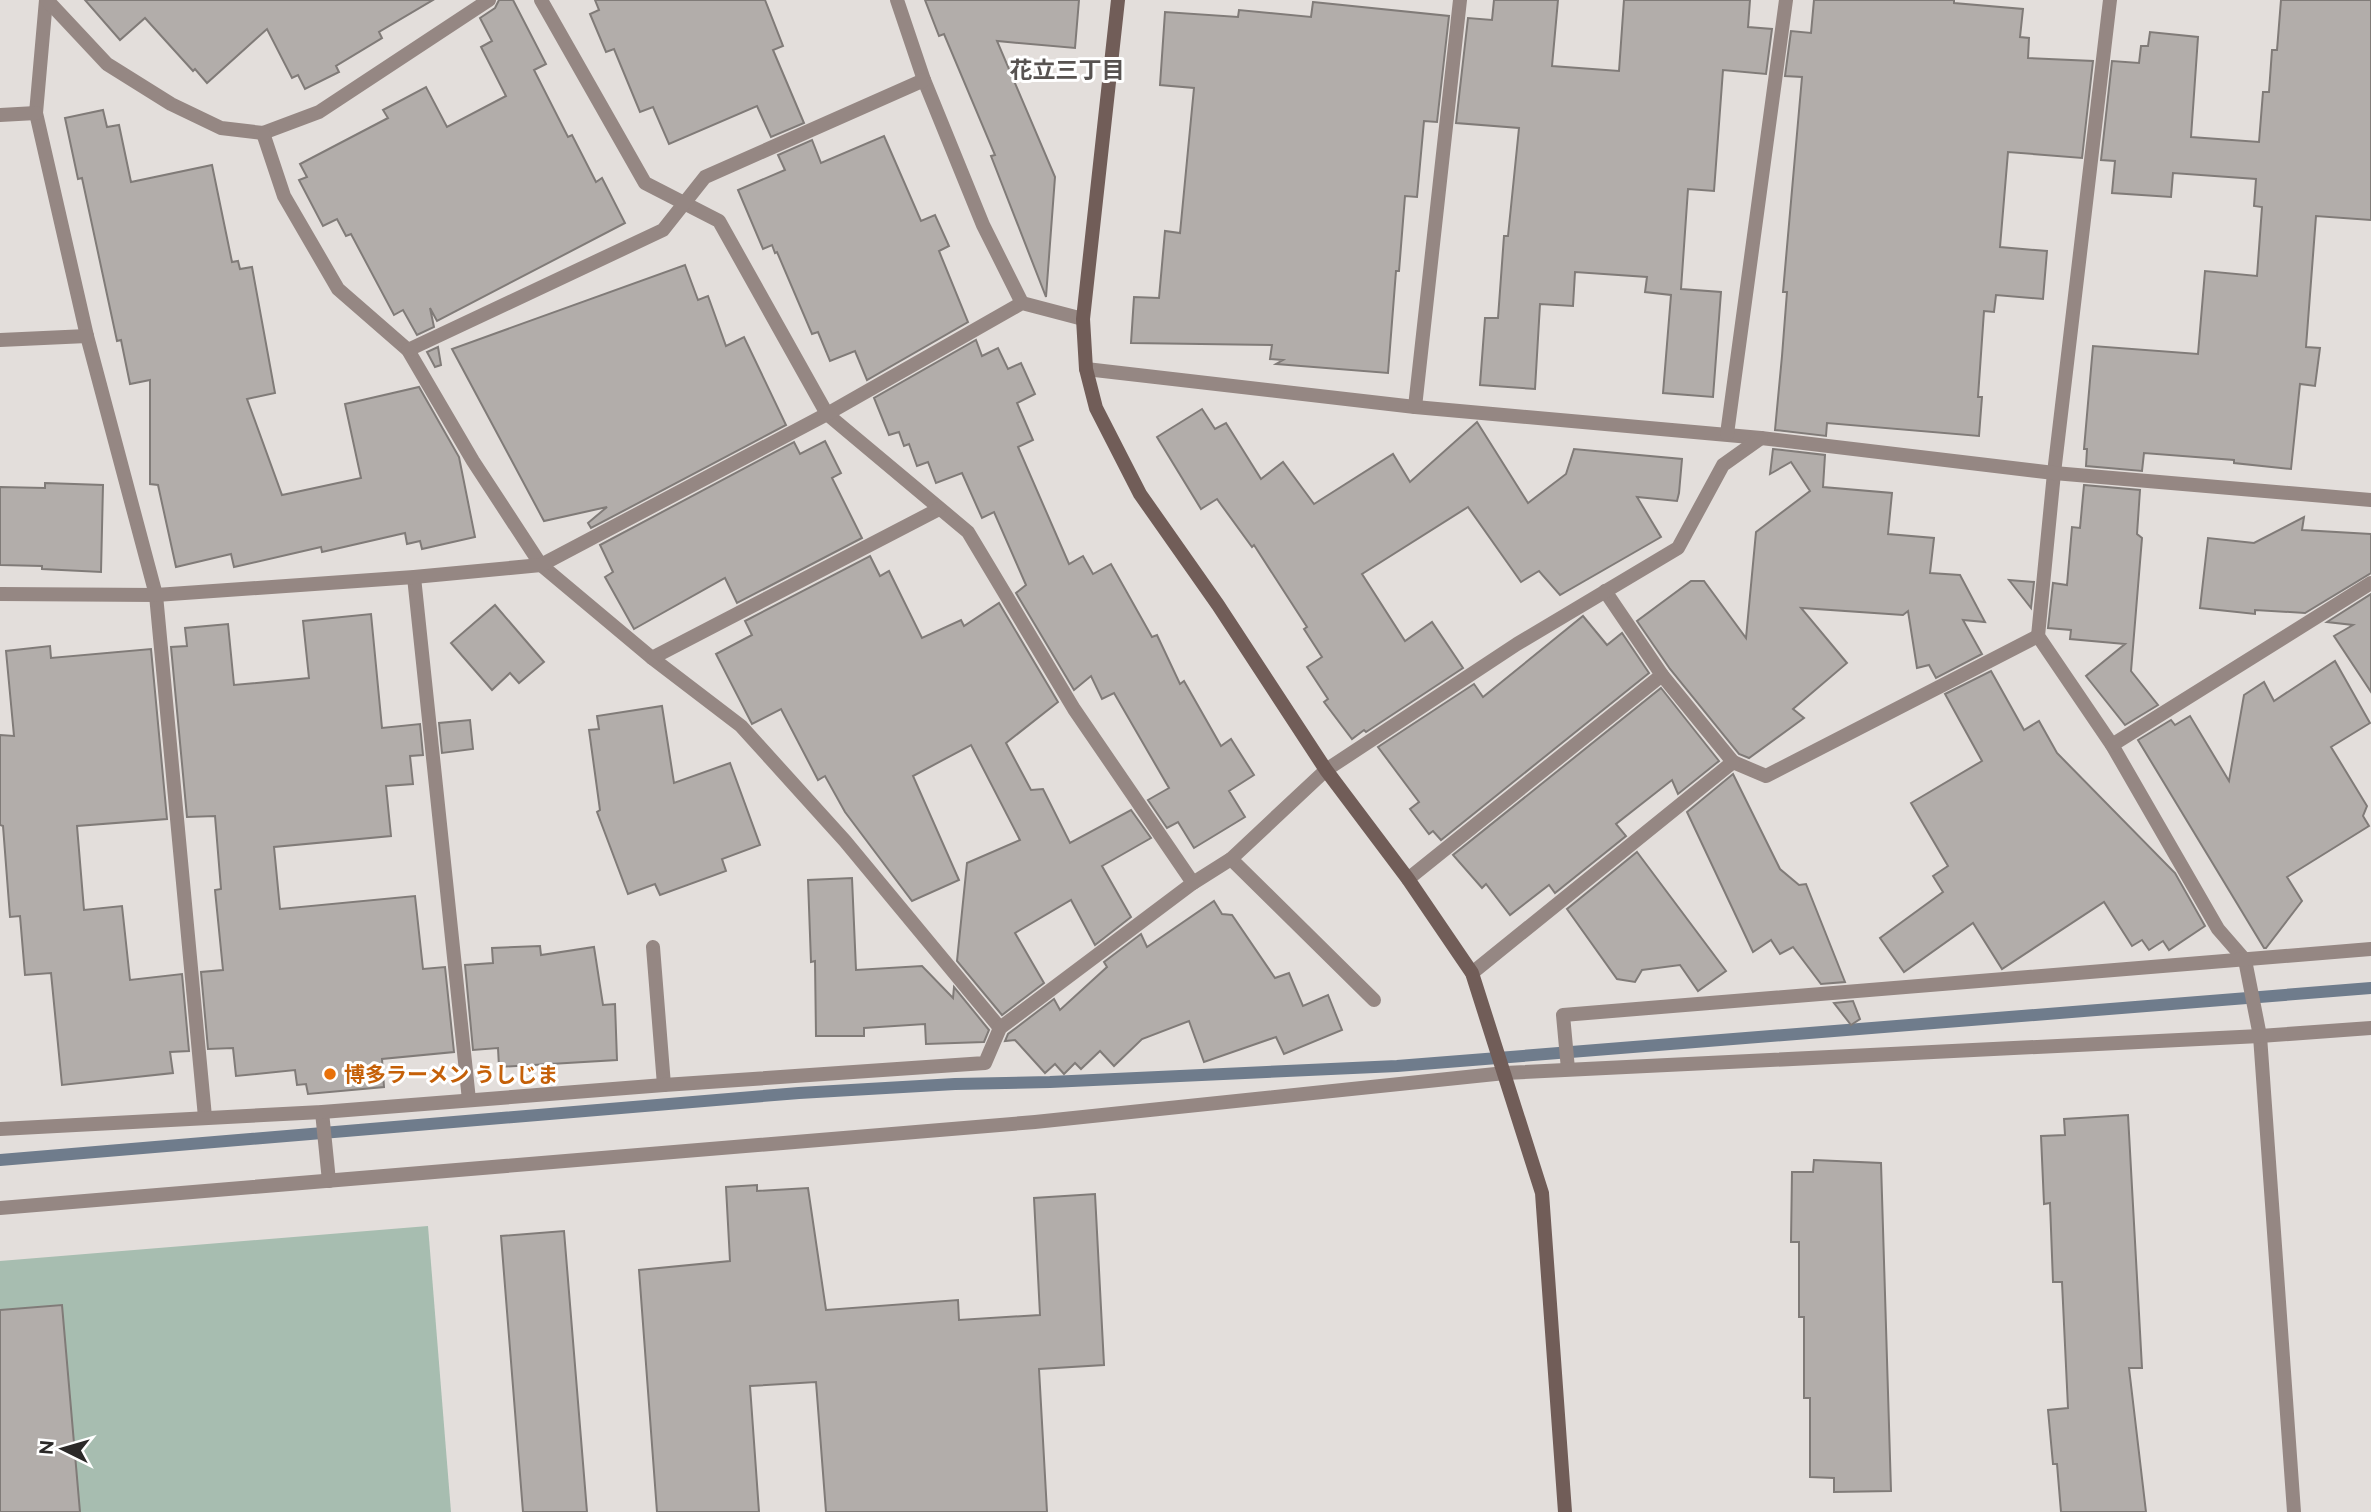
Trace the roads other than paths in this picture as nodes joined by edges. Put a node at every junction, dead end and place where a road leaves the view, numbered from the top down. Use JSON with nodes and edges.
{"nodes":[{"id":1,"x":46,"y":0,"type":"edge"},
{"id":2,"x":489,"y":0,"type":"edge"},
{"id":3,"x":541,"y":0,"type":"edge"},
{"id":4,"x":897,"y":0,"type":"edge"},
{"id":5,"x":1118,"y":0,"type":"edge"},
{"id":6,"x":1460,"y":0,"type":"edge"},
{"id":7,"x":1786,"y":0,"type":"edge"},
{"id":8,"x":2110,"y":0,"type":"edge"},
{"id":9,"x":924,"y":80,"type":"junction"},
{"id":10,"x":36,"y":113,"type":"junction"},
{"id":11,"x":0,"y":115,"type":"edge"},
{"id":12,"x":263,"y":133,"type":"junction"},
{"id":13,"x":683,"y":202,"type":"junction"},
{"id":14,"x":1022,"y":303,"type":"junction"},
{"id":15,"x":1083,"y":319,"type":"junction"},
{"id":16,"x":87,"y":336,"type":"junction"},
{"id":17,"x":0,"y":340,"type":"edge"},
{"id":18,"x":408,"y":350,"type":"junction"},
{"id":19,"x":1086,"y":369,"type":"junction"},
{"id":20,"x":1415,"y":407,"type":"junction"},
{"id":21,"x":827,"y":414,"type":"junction"},
{"id":22,"x":1727,"y":434,"type":"junction"},
{"id":23,"x":1761,"y":438,"type":"junction"},
{"id":24,"x":2054,"y":472,"type":"junction"},
{"id":25,"x":2371,"y":500,"type":"edge"},
{"id":26,"x":939,"y":509,"type":"junction"},
{"id":27,"x":541,"y":565,"type":"junction"},
{"id":28,"x":414,"y":577,"type":"junction"},
{"id":29,"x":2371,"y":583,"type":"edge"},
{"id":30,"x":1605,"y":591,"type":"junction"},
{"id":31,"x":0,"y":594,"type":"edge"},
{"id":32,"x":156,"y":595,"type":"junction"},
{"id":33,"x":2038,"y":636,"type":"junction"},
{"id":34,"x":652,"y":658,"type":"junction"},
{"id":35,"x":1662,"y":675,"type":"junction"},
{"id":36,"x":2112,"y":745,"type":"junction"},
{"id":37,"x":1733,"y":762,"type":"junction"},
{"id":38,"x":1326,"y":770,"type":"junction"},
{"id":39,"x":1231,"y":859,"type":"junction"},
{"id":40,"x":1408,"y":878,"type":"junction"},
{"id":41,"x":1192,"y":883,"type":"junction"},
{"id":42,"x":653,"y":947,"type":"dead end"},
{"id":43,"x":2371,"y":949,"type":"edge"},
{"id":44,"x":2245,"y":960,"type":"junction"},
{"id":45,"x":1472,"y":973,"type":"junction"},
{"id":46,"x":1374,"y":1000,"type":"dead end"},
{"id":47,"x":1000,"y":1028,"type":"junction"},
{"id":48,"x":2371,"y":1028,"type":"edge"},
{"id":49,"x":2260,"y":1036,"type":"junction"},
{"id":50,"x":1568,"y":1069,"type":"junction"},
{"id":51,"x":1505,"y":1073,"type":"junction"},
{"id":52,"x":664,"y":1085,"type":"junction"},
{"id":53,"x":469,"y":1100,"type":"junction"},
{"id":54,"x":322,"y":1112,"type":"junction"},
{"id":55,"x":205,"y":1117,"type":"junction"},
{"id":56,"x":0,"y":1129,"type":"edge"},
{"id":57,"x":329,"y":1181,"type":"junction"},
{"id":58,"x":0,"y":1208,"type":"edge"},
{"id":59,"x":1565,"y":1512,"type":"edge"},
{"id":60,"x":2294,"y":1512,"type":"edge"}],
"edges":[{"from":1,"to":10,"type":"street"},
{"from":1,"to":12,"type":"street"},
{"from":2,"to":12,"type":"street"},
{"from":3,"to":13,"type":"street"},
{"from":4,"to":9,"type":"street"},
{"from":5,"to":15,"type":"street"},
{"from":6,"to":20,"type":"street"},
{"from":7,"to":22,"type":"street"},
{"from":8,"to":24,"type":"street"},
{"from":9,"to":13,"type":"street"},
{"from":9,"to":14,"type":"street"},
{"from":10,"to":11,"type":"street"},
{"from":10,"to":16,"type":"street"},
{"from":12,"to":18,"type":"street"},
{"from":13,"to":18,"type":"street"},
{"from":13,"to":21,"type":"street"},
{"from":14,"to":15,"type":"street"},
{"from":14,"to":21,"type":"street"},
{"from":15,"to":19,"type":"street"},
{"from":16,"to":17,"type":"street"},
{"from":16,"to":32,"type":"street"},
{"from":18,"to":27,"type":"street"},
{"from":19,"to":20,"type":"street"},
{"from":19,"to":38,"type":"street"},
{"from":20,"to":22,"type":"street"},
{"from":21,"to":26,"type":"street"},
{"from":21,"to":27,"type":"street"},
{"from":22,"to":23,"type":"street"},
{"from":23,"to":24,"type":"street"},
{"from":23,"to":30,"type":"street"},
{"from":24,"to":25,"type":"street"},
{"from":24,"to":33,"type":"street"},
{"from":26,"to":34,"type":"street"},
{"from":26,"to":41,"type":"street"},
{"from":27,"to":28,"type":"street"},
{"from":27,"to":34,"type":"street"},
{"from":28,"to":32,"type":"street"},
{"from":28,"to":53,"type":"street"},
{"from":29,"to":36,"type":"street"},
{"from":30,"to":35,"type":"street"},
{"from":30,"to":38,"type":"street"},
{"from":31,"to":32,"type":"street"},
{"from":32,"to":55,"type":"street"},
{"from":33,"to":36,"type":"street"},
{"from":33,"to":37,"type":"street"},
{"from":34,"to":47,"type":"street"},
{"from":35,"to":37,"type":"street"},
{"from":35,"to":40,"type":"street"},
{"from":36,"to":44,"type":"street"},
{"from":37,"to":45,"type":"street"},
{"from":38,"to":39,"type":"street"},
{"from":38,"to":40,"type":"street"},
{"from":39,"to":41,"type":"street"},
{"from":39,"to":46,"type":"street"},
{"from":40,"to":45,"type":"street"},
{"from":41,"to":47,"type":"street"},
{"from":42,"to":52,"type":"street"},
{"from":43,"to":44,"type":"street"},
{"from":44,"to":49,"type":"street"},
{"from":44,"to":50,"type":"street"},
{"from":45,"to":51,"type":"street"},
{"from":47,"to":52,"type":"street"},
{"from":48,"to":49,"type":"street"},
{"from":49,"to":50,"type":"street"},
{"from":49,"to":60,"type":"street"},
{"from":50,"to":51,"type":"street"},
{"from":51,"to":57,"type":"street"},
{"from":51,"to":59,"type":"street"},
{"from":52,"to":53,"type":"street"},
{"from":53,"to":54,"type":"street"},
{"from":54,"to":55,"type":"street"},
{"from":54,"to":57,"type":"street"},
{"from":55,"to":56,"type":"street"},
{"from":57,"to":58,"type":"street"}]}
